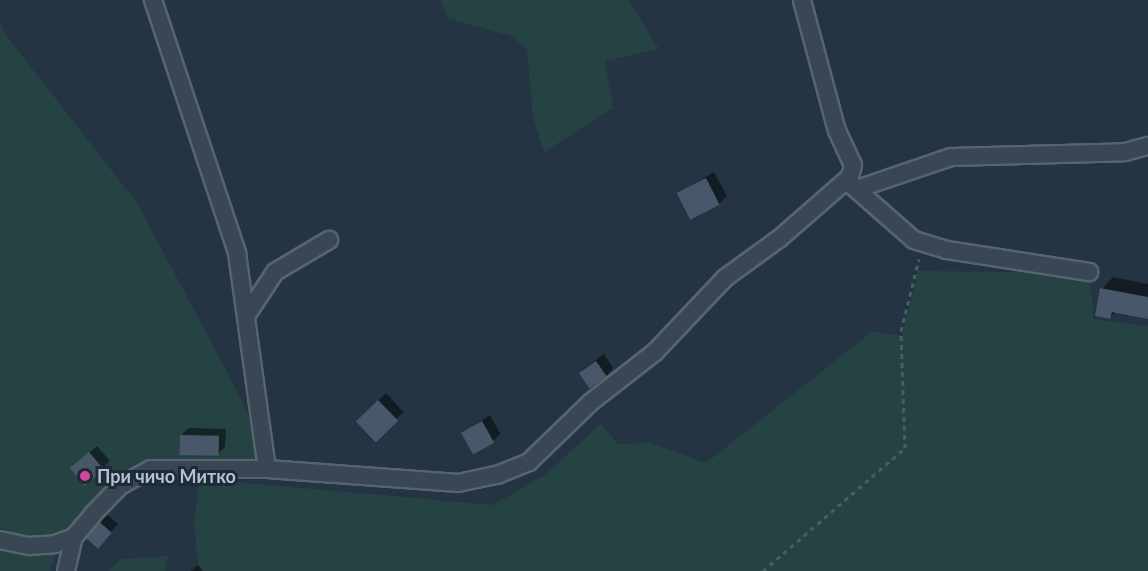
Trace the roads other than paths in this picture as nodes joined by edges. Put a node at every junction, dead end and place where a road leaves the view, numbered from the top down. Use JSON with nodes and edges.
{"nodes":[{"id":1,"x":153,"y":0,"type":"edge"},
{"id":2,"x":802,"y":0,"type":"edge"},
{"id":3,"x":1148,"y":146,"type":"edge"},
{"id":4,"x":852,"y":184,"type":"junction"},
{"id":5,"x":329,"y":240,"type":"dead end"},
{"id":6,"x":1089,"y":272,"type":"dead end"},
{"id":7,"x":248,"y":313,"type":"junction"},
{"id":8,"x":267,"y":469,"type":"junction"},
{"id":9,"x":74,"y":537,"type":"junction"},
{"id":10,"x":0,"y":540,"type":"edge"},
{"id":11,"x":66,"y":571,"type":"edge"}],
"edges":[{"from":1,"to":7,"type":"street"},
{"from":2,"to":4,"type":"street"},
{"from":3,"to":4,"type":"street"},
{"from":4,"to":6,"type":"street"},
{"from":4,"to":8,"type":"street"},
{"from":5,"to":7,"type":"street"},
{"from":7,"to":8,"type":"street"},
{"from":8,"to":9,"type":"street"},
{"from":9,"to":10,"type":"street"},
{"from":9,"to":11,"type":"street"}]}
